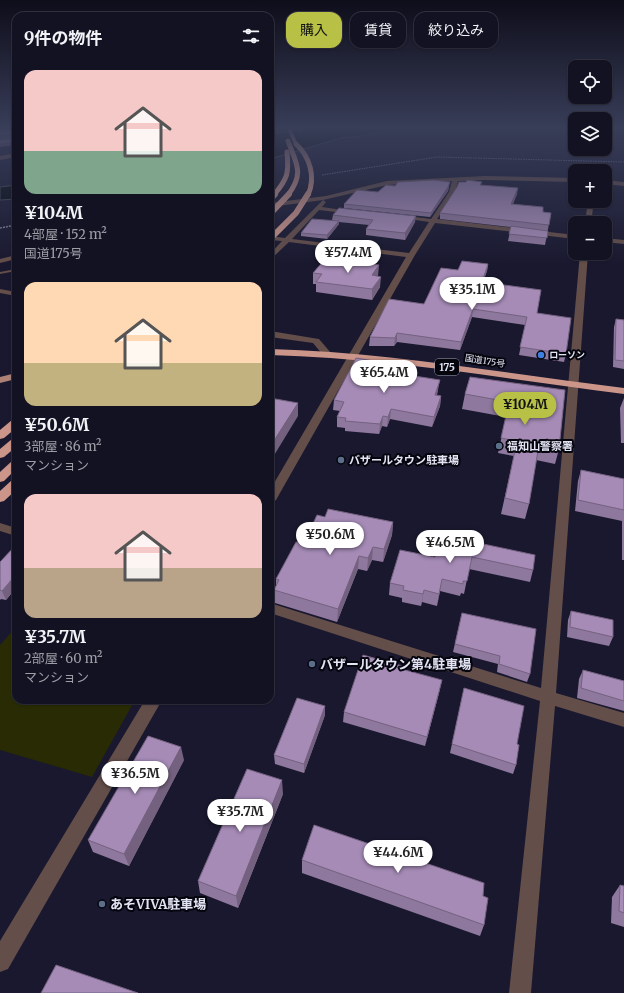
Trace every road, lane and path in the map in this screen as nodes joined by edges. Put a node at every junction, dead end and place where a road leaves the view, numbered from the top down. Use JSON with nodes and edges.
{"nodes":[{"id":1,"x":290,"y":172,"type":"edge"},
{"id":2,"x":299,"y":172,"type":"edge"},
{"id":3,"x":306,"y":172,"type":"edge"},
{"id":4,"x":313,"y":172,"type":"edge"},
{"id":5,"x":336,"y":172,"type":"edge"},
{"id":6,"x":325,"y":174,"type":"dead end"},
{"id":7,"x":456,"y":179,"type":"junction"},
{"id":8,"x":374,"y":180,"type":"dead end"},
{"id":9,"x":568,"y":180,"type":"edge"},
{"id":10,"x":304,"y":182,"type":"dead end"},
{"id":11,"x":612,"y":183,"type":"edge"},
{"id":12,"x":624,"y":184,"type":"edge"},
{"id":13,"x":274,"y":195,"type":"edge"},
{"id":14,"x":299,"y":195,"type":"dead end"},
{"id":15,"x":326,"y":198,"type":"junction"},
{"id":16,"x":274,"y":204,"type":"edge"},
{"id":17,"x":318,"y":208,"type":"junction"},
{"id":18,"x":274,"y":210,"type":"edge"},
{"id":19,"x":288,"y":210,"type":"dead end"},
{"id":20,"x":363,"y":213,"type":"edge"},
{"id":21,"x":394,"y":217,"type":"edge"},
{"id":22,"x":432,"y":221,"type":"junction"},
{"id":23,"x":12,"y":226,"type":"edge"},
{"id":24,"x":0,"y":228,"type":"edge"},
{"id":25,"x":274,"y":235,"type":"edge"},
{"id":26,"x":568,"y":236,"type":"edge"},
{"id":27,"x":274,"y":239,"type":"edge"},
{"id":28,"x":287,"y":240,"type":"junction"},
{"id":29,"x":612,"y":241,"type":"edge"},
{"id":30,"x":624,"y":242,"type":"edge"},
{"id":31,"x":12,"y":253,"type":"edge"},
{"id":32,"x":274,"y":254,"type":"edge"},
{"id":33,"x":0,"y":255,"type":"edge"},
{"id":34,"x":411,"y":256,"type":"junction"},
{"id":35,"x":12,"y":258,"type":"edge"},
{"id":36,"x":583,"y":260,"type":"edge"},
{"id":37,"x":0,"y":261,"type":"edge"},
{"id":38,"x":12,"y":271,"type":"edge"},
{"id":39,"x":0,"y":273,"type":"edge"},
{"id":40,"x":0,"y":291,"type":"edge"},
{"id":41,"x":12,"y":293,"type":"edge"},
{"id":42,"x":274,"y":335,"type":"edge"},
{"id":43,"x":274,"y":352,"type":"edge"},
{"id":44,"x":326,"y":353,"type":"junction"},
{"id":45,"x":352,"y":355,"type":"junction"},
{"id":46,"x":12,"y":377,"type":"edge"},
{"id":47,"x":0,"y":380,"type":"edge"},
{"id":48,"x":572,"y":385,"type":"junction"},
{"id":49,"x":624,"y":391,"type":"edge"},
{"id":50,"x":12,"y":426,"type":"edge"},
{"id":51,"x":0,"y":436,"type":"edge"},
{"id":52,"x":12,"y":444,"type":"edge"},
{"id":53,"x":0,"y":455,"type":"edge"},
{"id":54,"x":12,"y":467,"type":"edge"},
{"id":55,"x":0,"y":478,"type":"edge"},
{"id":56,"x":12,"y":487,"type":"edge"},
{"id":57,"x":274,"y":493,"type":"edge"},
{"id":58,"x":0,"y":498,"type":"edge"},
{"id":59,"x":0,"y":527,"type":"edge"},
{"id":60,"x":12,"y":531,"type":"edge"},
{"id":61,"x":274,"y":609,"type":"edge"},
{"id":62,"x":548,"y":697,"type":"junction"},
{"id":63,"x":152,"y":704,"type":"edge"},
{"id":64,"x":624,"y":720,"type":"edge"},
{"id":65,"x":0,"y":961,"type":"edge"},
{"id":66,"x":520,"y":993,"type":"edge"}],
"edges":[{"from":1,"to":13,"type":"highway","bridge":true},
{"from":2,"to":18,"type":"highway","bridge":true},
{"from":3,"to":10,"type":"highway"},
{"from":4,"to":25,"type":"highway","bridge":true},
{"from":5,"to":6,"type":"path"},
{"from":7,"to":9,"type":"street"},
{"from":7,"to":15,"type":"street"},
{"from":7,"to":22,"type":"street"},
{"from":8,"to":15,"type":"street"},
{"from":11,"to":12,"type":"street"},
{"from":14,"to":19,"type":"highway"},
{"from":15,"to":16,"type":"street"},
{"from":15,"to":17,"type":"street"},
{"from":17,"to":20,"type":"street"},
{"from":17,"to":28,"type":"street"},
{"from":21,"to":22,"type":"street"},
{"from":22,"to":26,"type":"street"},
{"from":22,"to":34,"type":"street"},
{"from":23,"to":24,"type":"path"},
{"from":27,"to":28,"type":"street"},
{"from":28,"to":32,"type":"street"},
{"from":28,"to":34,"type":"street"},
{"from":29,"to":30,"type":"street"},
{"from":31,"to":33,"type":"street"},
{"from":34,"to":45,"type":"street"},
{"from":35,"to":37,"type":"street"},
{"from":36,"to":48,"type":"street"},
{"from":38,"to":39,"type":"lane"},
{"from":40,"to":41,"type":"street"},
{"from":42,"to":44,"type":"street"},
{"from":43,"to":44,"type":"highway","name":"国道175号","number":"175"},
{"from":44,"to":45,"type":"highway","name":"国道175号","number":"175"},
{"from":45,"to":48,"type":"highway","name":"国道175号","number":"175"},
{"from":45,"to":57,"type":"street"},
{"from":46,"to":47,"type":"main road"},
{"from":48,"to":49,"type":"highway","name":"国道175号","number":"175"},
{"from":48,"to":62,"type":"street"},
{"from":50,"to":51,"type":"highway"},
{"from":52,"to":53,"type":"highway"},
{"from":54,"to":55,"type":"highway"},
{"from":56,"to":58,"type":"highway"},
{"from":59,"to":60,"type":"street"},
{"from":61,"to":62,"type":"street"},
{"from":62,"to":64,"type":"street"},
{"from":62,"to":66,"type":"street"},
{"from":63,"to":65,"type":"street"}]}
